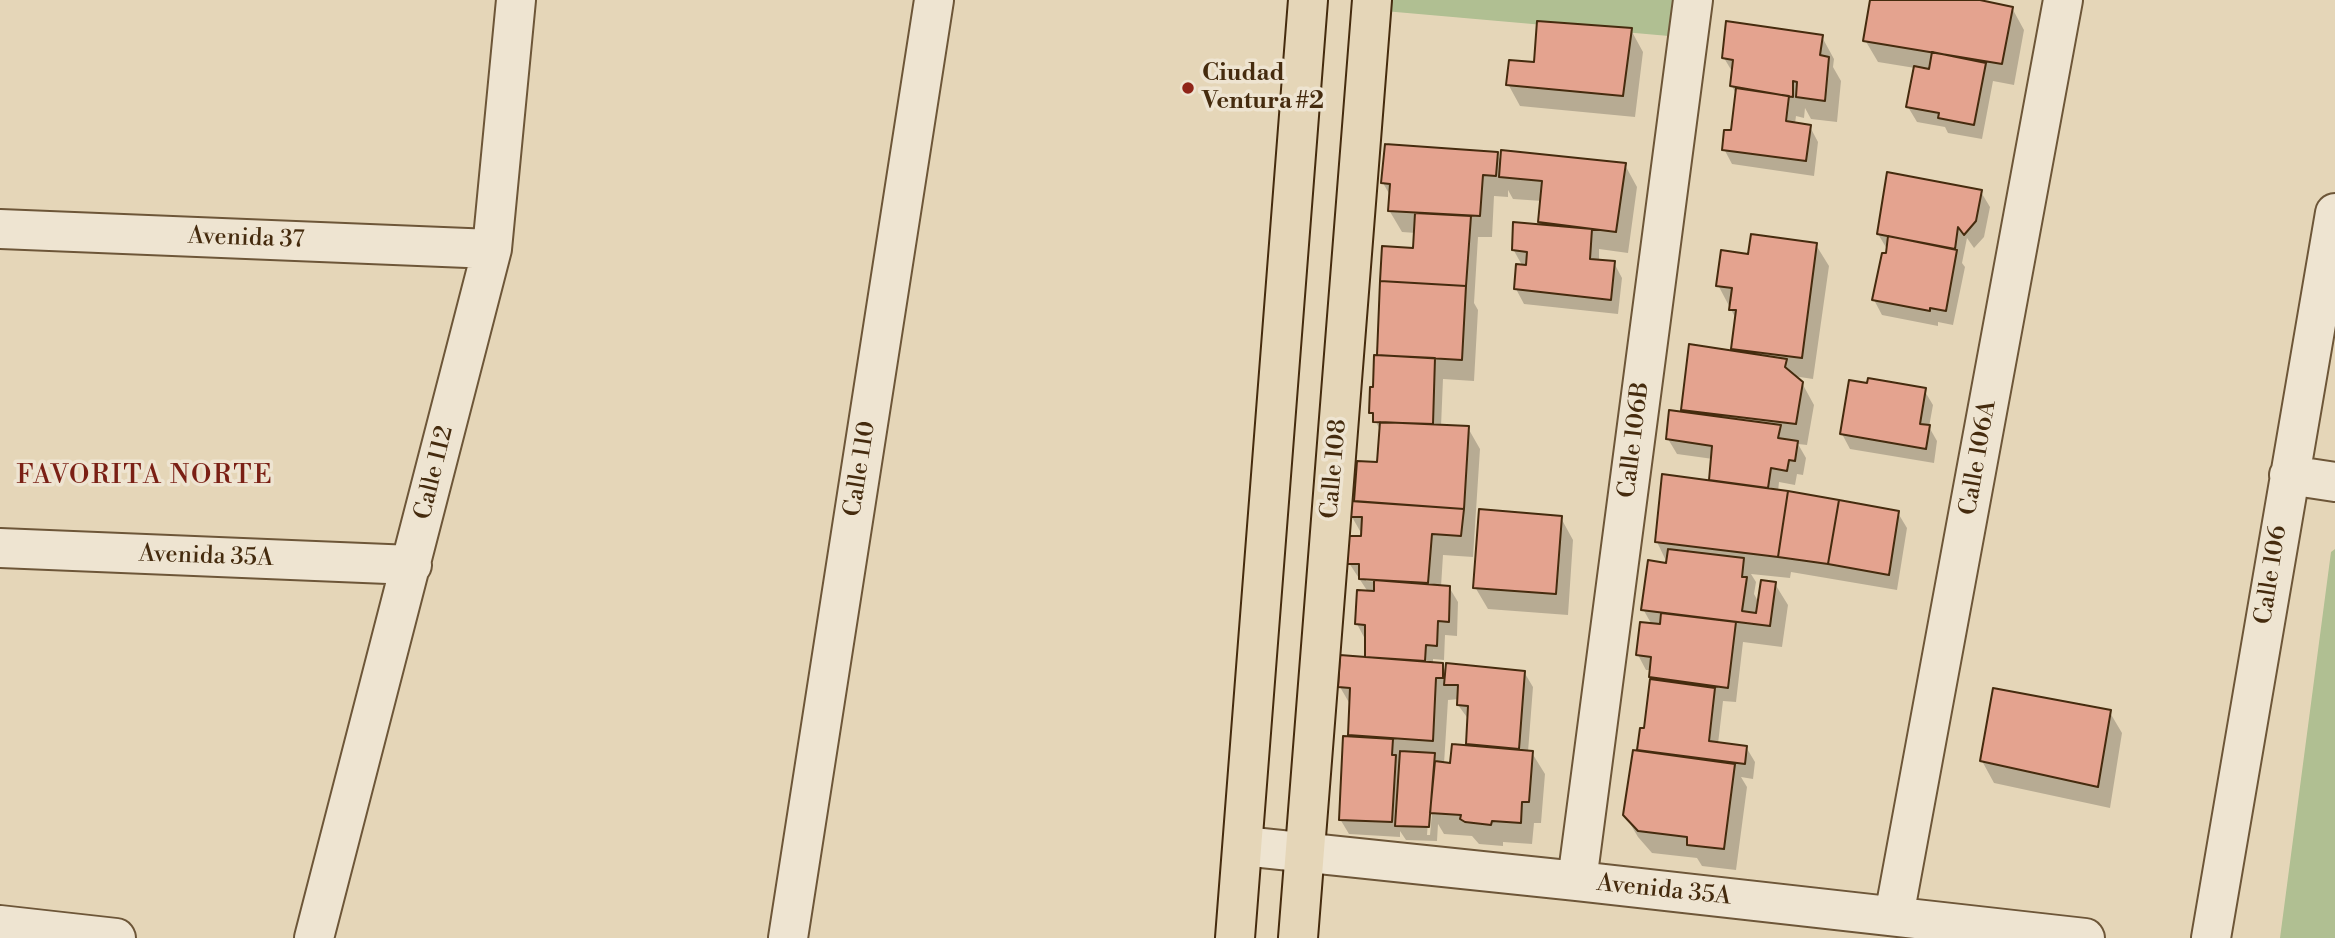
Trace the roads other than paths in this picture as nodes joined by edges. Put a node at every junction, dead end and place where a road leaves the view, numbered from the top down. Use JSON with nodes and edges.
{"nodes":[{"id":1,"x":516,"y":0,"type":"edge"},
{"id":2,"x":934,"y":0,"type":"edge"},
{"id":3,"x":1308,"y":0,"type":"edge"},
{"id":4,"x":1372,"y":0,"type":"edge"},
{"id":5,"x":1693,"y":0,"type":"edge"},
{"id":6,"x":2063,"y":0,"type":"edge"},
{"id":7,"x":2335,"y":213,"type":"edge"},
{"id":8,"x":0,"y":229,"type":"edge"},
{"id":9,"x":492,"y":249,"type":"junction"},
{"id":10,"x":2289,"y":475,"type":"junction"},
{"id":11,"x":2335,"y":482,"type":"edge"},
{"id":12,"x":0,"y":548,"type":"edge"},
{"id":13,"x":412,"y":565,"type":"junction"},
{"id":14,"x":1242,"y":846,"type":"junction"},
{"id":15,"x":1304,"y":854,"type":"junction"},
{"id":16,"x":1577,"y":881,"type":"junction"},
{"id":17,"x":1894,"y":916,"type":"junction"},
{"id":18,"x":0,"y":925,"type":"edge"},
{"id":19,"x":117,"y":938,"type":"edge"},
{"id":20,"x":314,"y":938,"type":"edge"},
{"id":21,"x":788,"y":938,"type":"edge"},
{"id":22,"x":1235,"y":938,"type":"edge"},
{"id":23,"x":1298,"y":938,"type":"edge"},
{"id":24,"x":2085,"y":938,"type":"edge"},
{"id":25,"x":2211,"y":938,"type":"edge"}],
"edges":[{"from":1,"to":9,"type":"street","name":"Calle 112"},
{"from":2,"to":21,"type":"street","name":"Calle 110"},
{"from":3,"to":14,"type":"main road"},
{"from":4,"to":15,"type":"main road","name":"Calle 108"},
{"from":5,"to":16,"type":"street","name":"Calle 106B"},
{"from":6,"to":17,"type":"street","name":"Calle 106A"},
{"from":7,"to":10,"type":"street","name":"Calle 106"},
{"from":8,"to":9,"type":"street","name":"Avenida 37"},
{"from":9,"to":13,"type":"street","name":"Calle 112"},
{"from":10,"to":11,"type":"street"},
{"from":10,"to":25,"type":"street","name":"Calle 106"},
{"from":12,"to":13,"type":"street","name":"Avenida 35A"},
{"from":13,"to":20,"type":"street","name":"Calle 112"},
{"from":14,"to":15,"type":"street","name":"Avenida 35A"},
{"from":14,"to":22,"type":"main road"},
{"from":15,"to":16,"type":"street","name":"Avenida 35A"},
{"from":15,"to":23,"type":"main road","name":"Calle 108"},
{"from":16,"to":17,"type":"street","name":"Avenida 35A"},
{"from":17,"to":24,"type":"street","name":"Avenida 35A"},
{"from":18,"to":19,"type":"street"}]}
